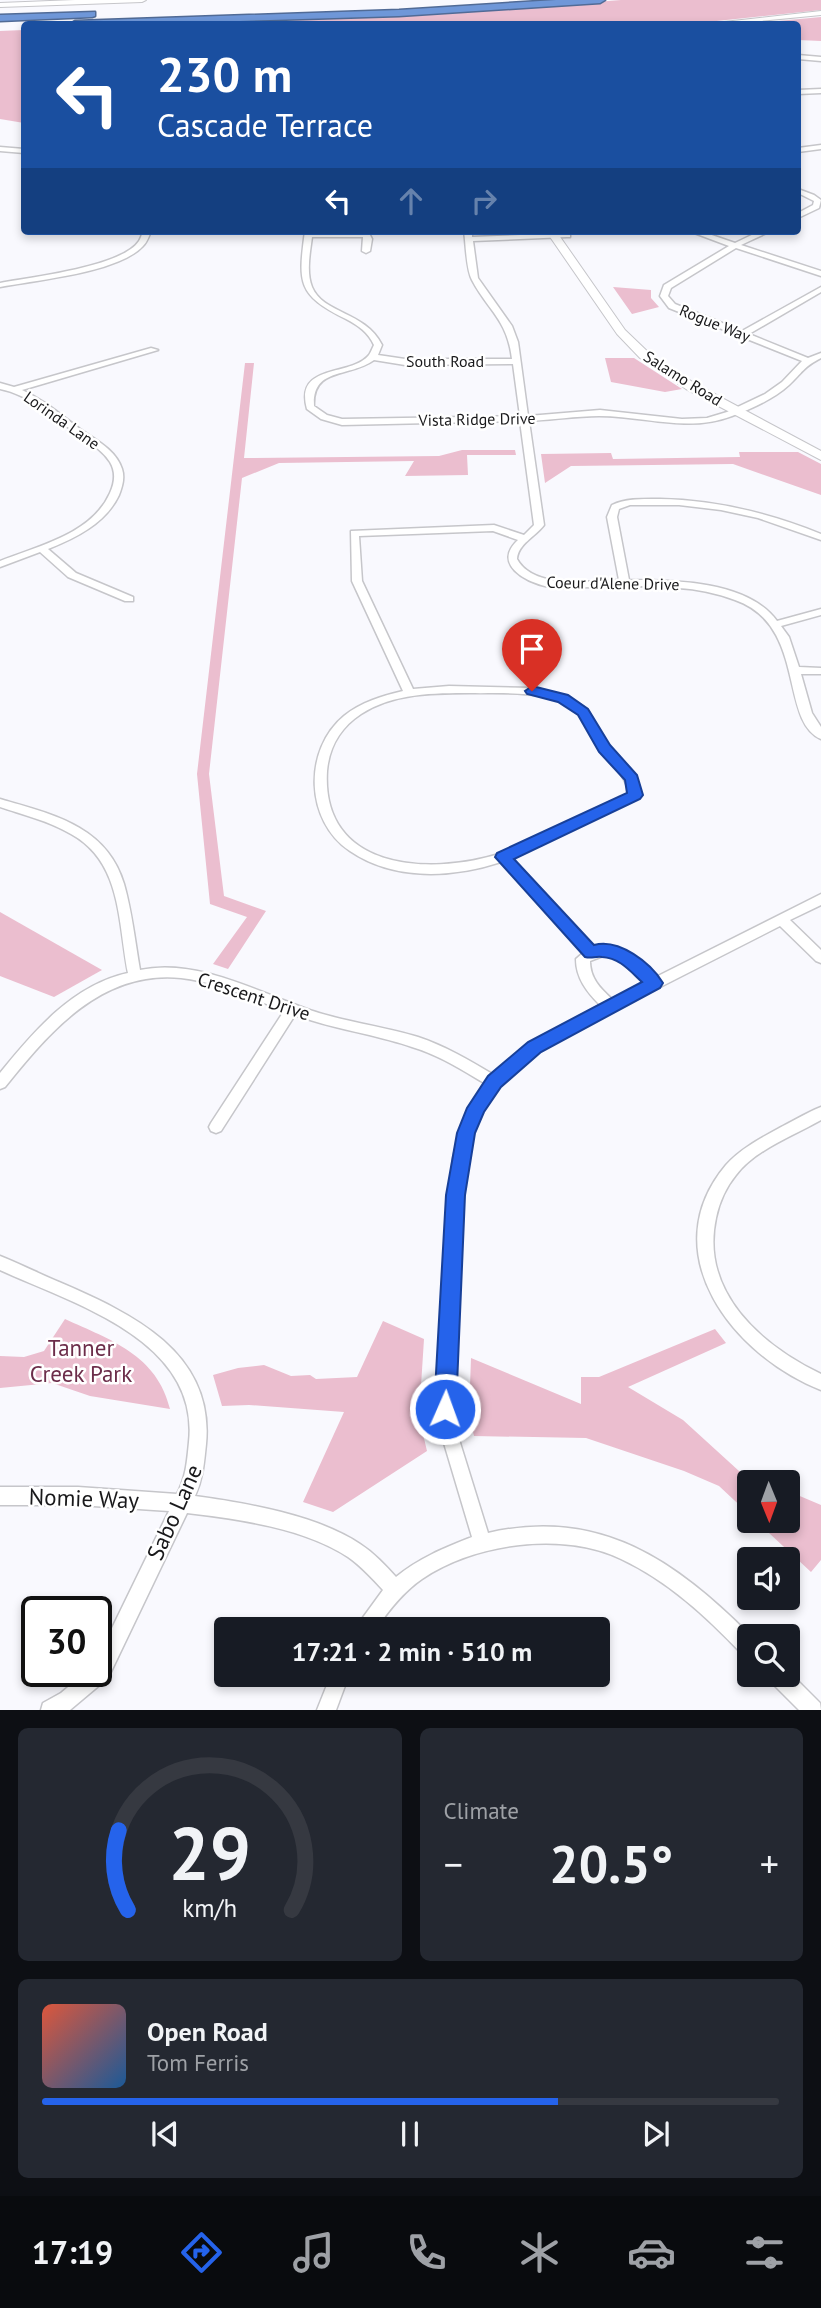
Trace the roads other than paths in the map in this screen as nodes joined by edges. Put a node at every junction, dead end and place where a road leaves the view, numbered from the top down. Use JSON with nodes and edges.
{"nodes":[{"id":1,"x":142,"y":0,"type":"edge"},
{"id":2,"x":466,"y":0,"type":"edge"},
{"id":3,"x":600,"y":0,"type":"edge"},
{"id":4,"x":0,"y":5,"type":"edge"},
{"id":5,"x":821,"y":13,"type":"edge"},
{"id":6,"x":0,"y":18,"type":"edge"},
{"id":7,"x":164,"y":21,"type":"edge"},
{"id":8,"x":740,"y":21,"type":"edge"},
{"id":9,"x":21,"y":26,"type":"edge"},
{"id":10,"x":0,"y":27,"type":"edge"},
{"id":11,"x":821,"y":52,"type":"edge"},
{"id":12,"x":817,"y":57,"type":"edge"},
{"id":13,"x":821,"y":91,"type":"edge"},
{"id":14,"x":801,"y":92,"type":"edge"},
{"id":15,"x":813,"y":92,"type":"junction"},
{"id":16,"x":821,"y":100,"type":"edge"},
{"id":17,"x":821,"y":147,"type":"edge"},
{"id":18,"x":0,"y":149,"type":"edge"},
{"id":19,"x":801,"y":150,"type":"edge"},
{"id":20,"x":21,"y":151,"type":"edge"},
{"id":21,"x":801,"y":192,"type":"edge"},
{"id":22,"x":801,"y":214,"type":"edge"},
{"id":23,"x":147,"y":235,"type":"edge"},
{"id":24,"x":309,"y":235,"type":"edge"},
{"id":25,"x":366,"y":235,"type":"edge"},
{"id":26,"x":469,"y":235,"type":"edge"},
{"id":27,"x":561,"y":235,"type":"edge"},
{"id":28,"x":705,"y":235,"type":"edge"},
{"id":29,"x":757,"y":235,"type":"edge"},
{"id":30,"x":735,"y":245,"type":"junction"},
{"id":31,"x":366,"y":251,"type":"dead end"},
{"id":32,"x":821,"y":274,"type":"edge"},
{"id":33,"x":0,"y":285,"type":"edge"},
{"id":34,"x":821,"y":289,"type":"edge"},
{"id":35,"x":743,"y":334,"type":"junction"},
{"id":36,"x":154,"y":350,"type":"dead end"},
{"id":37,"x":821,"y":355,"type":"edge"},
{"id":38,"x":373,"y":357,"type":"junction"},
{"id":39,"x":517,"y":361,"type":"junction"},
{"id":40,"x":808,"y":361,"type":"junction"},
{"id":41,"x":0,"y":386,"type":"edge"},
{"id":42,"x":16,"y":389,"type":"junction"},
{"id":43,"x":742,"y":408,"type":"junction"},
{"id":44,"x":525,"y":418,"type":"junction"},
{"id":45,"x":821,"y":445,"type":"edge"},
{"id":46,"x":821,"y":456,"type":"edge"},
{"id":47,"x":821,"y":537,"type":"edge"},
{"id":48,"x":526,"y":539,"type":"junction"},
{"id":49,"x":41,"y":548,"type":"junction"},
{"id":50,"x":0,"y":564,"type":"edge"},
{"id":51,"x":625,"y":583,"type":"junction"},
{"id":52,"x":129,"y":599,"type":"dead end"},
{"id":53,"x":821,"y":612,"type":"edge"},
{"id":54,"x":778,"y":624,"type":"junction"},
{"id":55,"x":794,"y":670,"type":"junction"},
{"id":56,"x":821,"y":671,"type":"edge"},
{"id":57,"x":409,"y":692,"type":"junction"},
{"id":58,"x":821,"y":736,"type":"edge"},
{"id":59,"x":0,"y":803,"type":"edge"},
{"id":60,"x":503,"y":857,"type":"junction"},
{"id":61,"x":821,"y":899,"type":"edge"},
{"id":62,"x":781,"y":919,"type":"junction"},
{"id":63,"x":591,"y":953,"type":"junction"},
{"id":64,"x":821,"y":958,"type":"edge"},
{"id":65,"x":135,"y":976,"type":"junction"},
{"id":66,"x":654,"y":983,"type":"junction"},
{"id":67,"x":610,"y":1006,"type":"junction"},
{"id":68,"x":292,"y":1009,"type":"junction"},
{"id":69,"x":6,"y":1065,"type":"edge"},
{"id":70,"x":495,"y":1082,"type":"junction"},
{"id":71,"x":0,"y":1083,"type":"edge"},
{"id":72,"x":821,"y":1114,"type":"edge"},
{"id":73,"x":216,"y":1127,"type":"dead end"},
{"id":74,"x":0,"y":1263,"type":"edge"},
{"id":75,"x":821,"y":1382,"type":"edge"},
{"id":76,"x":0,"y":1496,"type":"edge"},
{"id":77,"x":182,"y":1504,"type":"junction"},
{"id":78,"x":482,"y":1542,"type":"junction"},
{"id":79,"x":396,"y":1590,"type":"junction"},
{"id":80,"x":375,"y":1617,"type":"edge"},
{"id":81,"x":737,"y":1635,"type":"edge"},
{"id":82,"x":335,"y":1687,"type":"edge"},
{"id":83,"x":788,"y":1687,"type":"edge"},
{"id":84,"x":806,"y":1707,"type":"edge"},
{"id":85,"x":50,"y":1710,"type":"edge"},
{"id":86,"x":326,"y":1710,"type":"edge"}],
"edges":[{"from":1,"to":4,"type":"main road"},
{"from":2,"to":6,"type":"highway"},
{"from":3,"to":7,"type":"highway"},
{"from":5,"to":8,"type":"main road"},
{"from":9,"to":10,"type":"highway"},
{"from":11,"to":12,"type":"street"},
{"from":13,"to":15,"type":"street"},
{"from":14,"to":15,"type":"street"},
{"from":15,"to":16,"type":"street"},
{"from":17,"to":19,"type":"street"},
{"from":18,"to":20,"type":"street"},
{"from":21,"to":22,"type":"street"},
{"from":23,"to":33,"type":"street"},
{"from":24,"to":38,"type":"street"},
{"from":25,"to":31,"type":"street"},
{"from":26,"to":39,"type":"street","name":"Coeur d'Alene Drive"},
{"from":27,"to":43,"type":"main road","name":"Salamo Road"},
{"from":28,"to":30,"type":"street"},
{"from":29,"to":30,"type":"street","name":"Rogue Way"},
{"from":30,"to":32,"type":"street"},
{"from":30,"to":35,"type":"street","name":"Rogue Way"},
{"from":34,"to":35,"type":"street"},
{"from":35,"to":40,"type":"street","name":"Rogue Way"},
{"from":36,"to":42,"type":"street"},
{"from":37,"to":40,"type":"street"},
{"from":38,"to":39,"type":"street","name":"South Road"},
{"from":38,"to":44,"type":"street","name":"Vista Ridge Drive"},
{"from":39,"to":44,"type":"street","name":"Coeur d'Alene Drive"},
{"from":40,"to":43,"type":"street"},
{"from":41,"to":42,"type":"street","name":"Lorinda Lane"},
{"from":42,"to":49,"type":"street","name":"Lorinda Lane"},
{"from":43,"to":44,"type":"street","name":"Vista Ridge Drive"},
{"from":43,"to":45,"type":"main road","name":"Salamo Road"},
{"from":43,"to":46,"type":"main road","name":"Salamo Road"},
{"from":44,"to":48,"type":"street","name":"Coeur d'Alene Drive"},
{"from":47,"to":51,"type":"street"},
{"from":48,"to":51,"type":"street","name":"Coeur d'Alene Drive"},
{"from":48,"to":57,"type":"street"},
{"from":49,"to":50,"type":"street","name":"Lorinda Lane"},
{"from":49,"to":52,"type":"street"},
{"from":51,"to":54,"type":"street","name":"Coeur d'Alene Drive"},
{"from":53,"to":54,"type":"street"},
{"from":54,"to":55,"type":"street"},
{"from":55,"to":56,"type":"street"},
{"from":55,"to":58,"type":"street"},
{"from":57,"to":60,"type":"street"},
{"from":57,"to":60,"type":"street"},
{"from":59,"to":65,"type":"street"},
{"from":60,"to":63,"type":"street"},
{"from":61,"to":62,"type":"street"},
{"from":62,"to":64,"type":"street"},
{"from":62,"to":66,"type":"street"},
{"from":63,"to":66,"type":"street"},
{"from":63,"to":67,"type":"street"},
{"from":65,"to":68,"type":"street","name":"Crescent Drive"},
{"from":65,"to":69,"type":"street","name":"Crescent Drive"},
{"from":66,"to":67,"type":"street"},
{"from":67,"to":70,"type":"street"},
{"from":68,"to":70,"type":"street","name":"Crescent Drive"},
{"from":68,"to":73,"type":"street"},
{"from":69,"to":71,"type":"street","name":"Crescent Drive"},
{"from":70,"to":78,"type":"street"},
{"from":72,"to":75,"type":"street"},
{"from":74,"to":77,"type":"street","name":"Sabo Lane"},
{"from":76,"to":77,"type":"street","name":"Nomie Way"},
{"from":77,"to":79,"type":"street","name":"Nomie Way"},
{"from":77,"to":85,"type":"street","name":"Sabo Lane"},
{"from":78,"to":79,"type":"street"},
{"from":78,"to":81,"type":"street"},
{"from":79,"to":80,"type":"street"},
{"from":82,"to":86,"type":"street"},
{"from":83,"to":84,"type":"street"}]}
